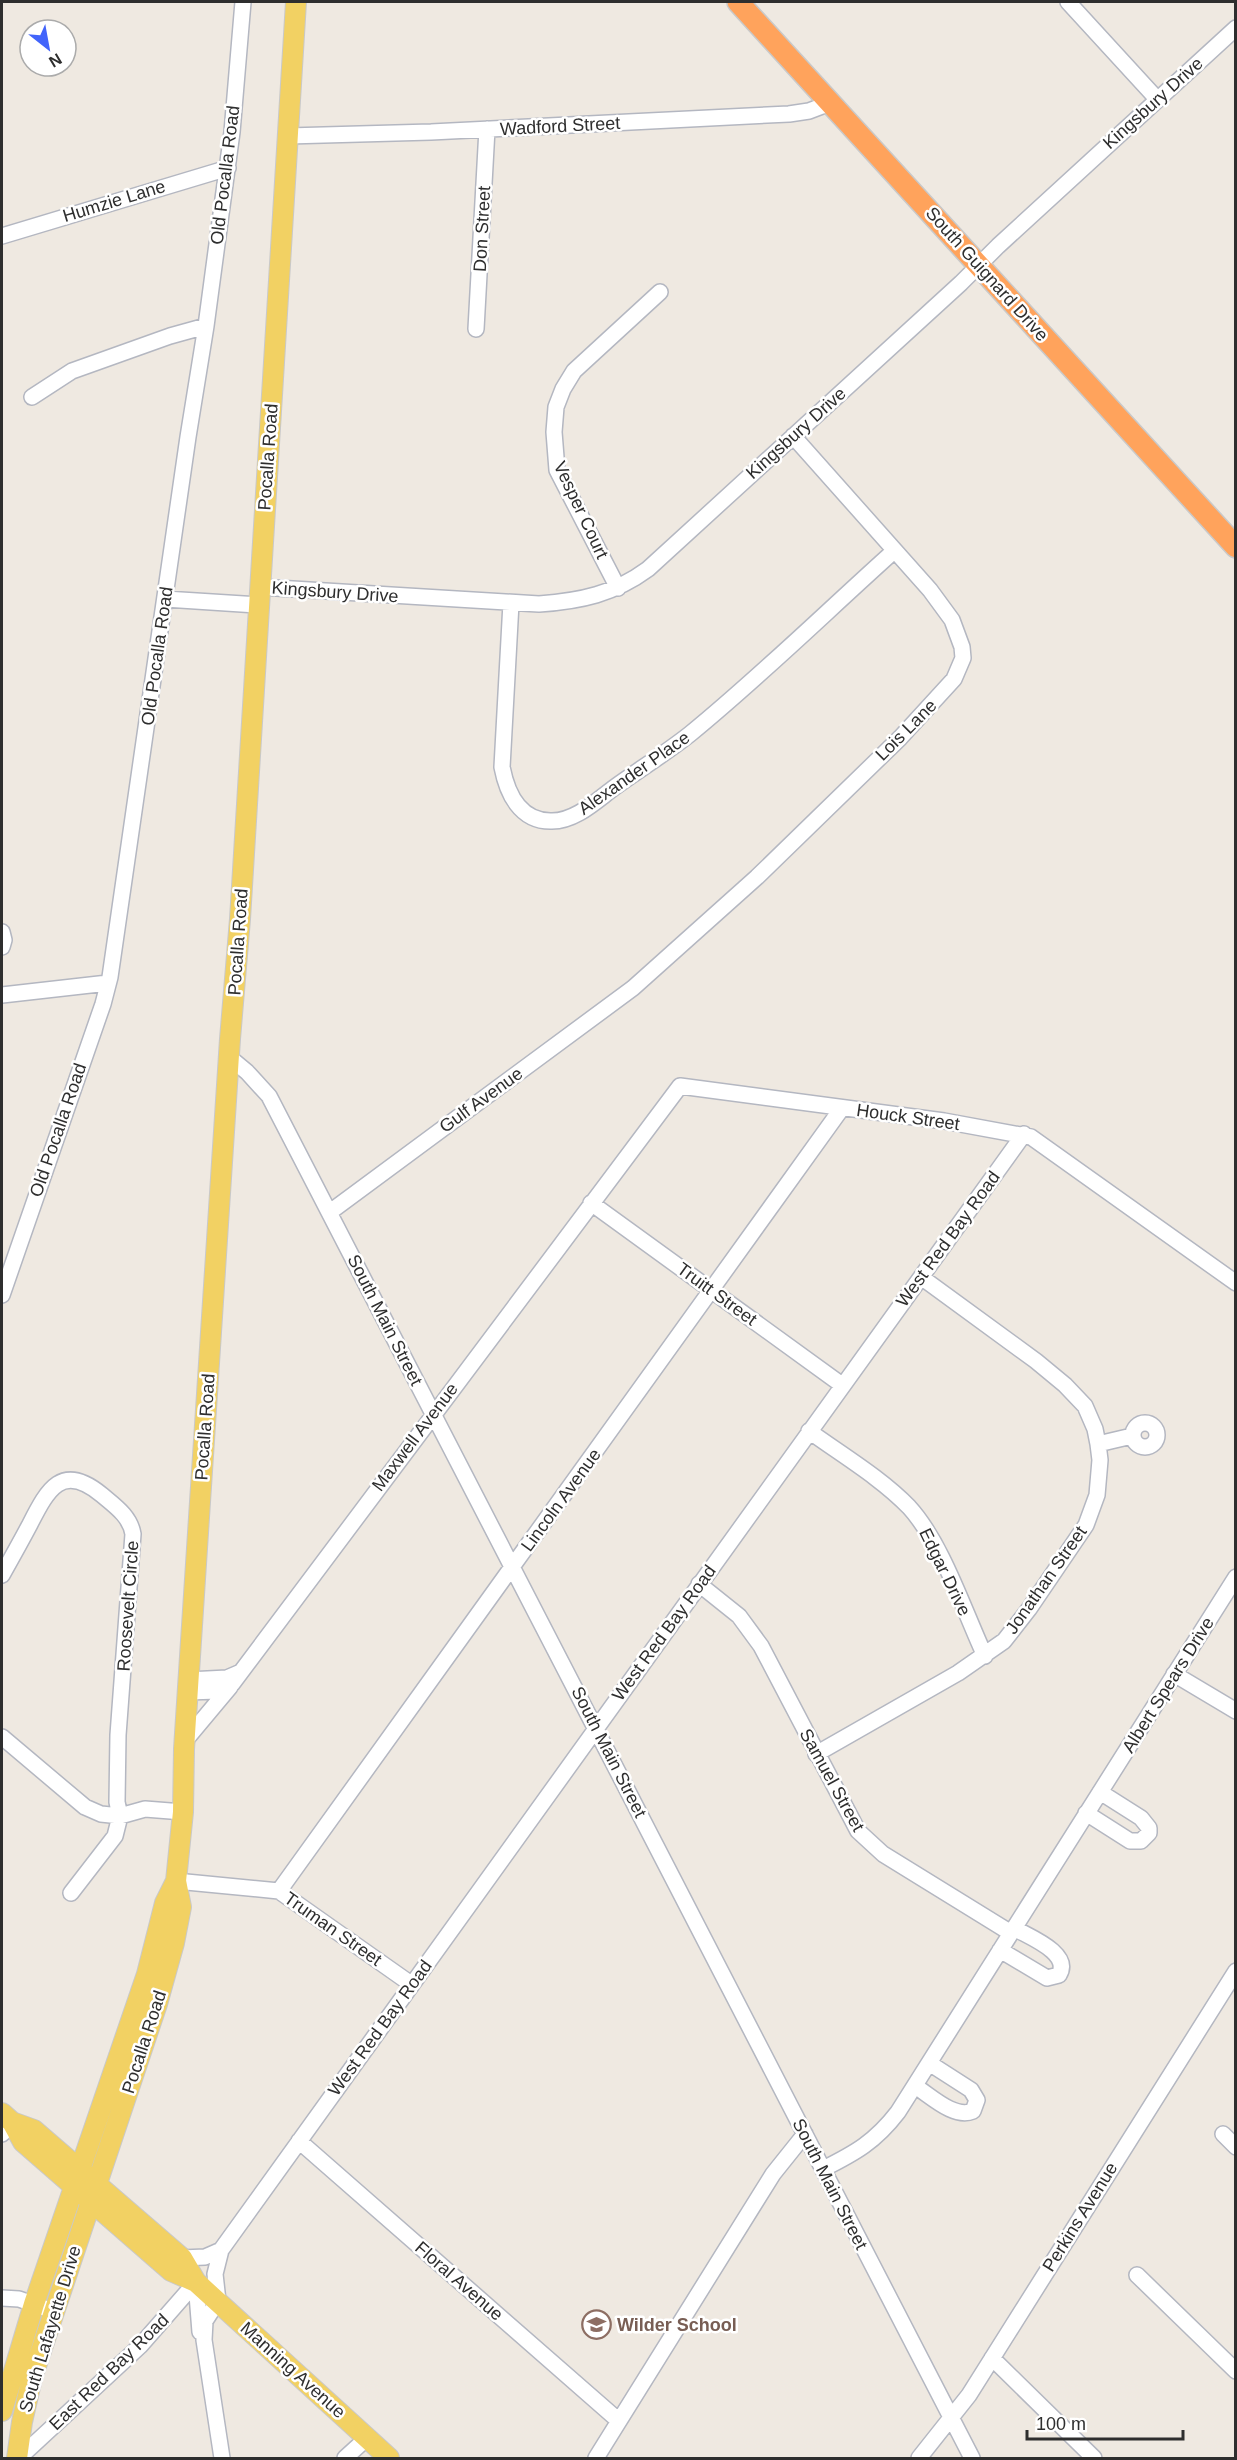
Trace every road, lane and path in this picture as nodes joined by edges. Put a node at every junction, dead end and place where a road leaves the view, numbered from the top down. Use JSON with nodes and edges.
{"nodes":[{"id":1,"x":243,"y":2,"type":"edge"},
{"id":2,"x":296,"y":2,"type":"edge"},
{"id":3,"x":738,"y":2,"type":"edge"},
{"id":4,"x":1068,"y":2,"type":"edge"},
{"id":5,"x":1236,"y":28,"type":"edge"},
{"id":6,"x":1157,"y":99,"type":"junction"},
{"id":7,"x":830,"y":103,"type":"junction"},
{"id":8,"x":487,"y":129,"type":"junction"},
{"id":9,"x":288,"y":136,"type":"junction"},
{"id":10,"x":228,"y":168,"type":"junction"},
{"id":11,"x":2,"y":236,"type":"edge"},
{"id":12,"x":979,"y":265,"type":"junction"},
{"id":13,"x":660,"y":292,"type":"dead end"},
{"id":14,"x":206,"y":326,"type":"junction"},
{"id":15,"x":476,"y":329,"type":"dead end"},
{"id":16,"x":32,"y":397,"type":"dead end"},
{"id":17,"x":793,"y":436,"type":"junction"},
{"id":18,"x":1236,"y":548,"type":"edge"},
{"id":19,"x":894,"y":551,"type":"junction"},
{"id":20,"x":618,"y":588,"type":"junction"},
{"id":21,"x":259,"y":596,"type":"junction"},
{"id":22,"x":165,"y":599,"type":"junction"},
{"id":23,"x":511,"y":603,"type":"junction"},
{"id":24,"x":2,"y":932,"type":"edge"},
{"id":25,"x":2,"y":947,"type":"edge"},
{"id":26,"x":108,"y":983,"type":"junction"},
{"id":27,"x":633,"y":988,"type":"joint"},
{"id":28,"x":2,"y":995,"type":"edge"},
{"id":29,"x":229,"y":1057,"type":"junction"},
{"id":30,"x":842,"y":1108,"type":"junction"},
{"id":31,"x":1024,"y":1134,"type":"junction"},
{"id":32,"x":591,"y":1203,"type":"junction"},
{"id":33,"x":330,"y":1212,"type":"junction"},
{"id":34,"x":921,"y":1276,"type":"junction"},
{"id":35,"x":1236,"y":1283,"type":"edge"},
{"id":36,"x":712,"y":1290,"type":"junction"},
{"id":37,"x":2,"y":1295,"type":"edge"},
{"id":38,"x":842,"y":1385,"type":"junction"},
{"id":39,"x":433,"y":1413,"type":"junction"},
{"id":40,"x":809,"y":1431,"type":"junction"},
{"id":41,"x":1132,"y":1437,"type":"dead end"},
{"id":42,"x":1098,"y":1444,"type":"junction"},
{"id":43,"x":513,"y":1567,"type":"junction"},
{"id":44,"x":2,"y":1575,"type":"edge"},
{"id":45,"x":1236,"y":1577,"type":"edge"},
{"id":46,"x":699,"y":1584,"type":"junction"},
{"id":47,"x":985,"y":1656,"type":"junction"},
{"id":48,"x":1174,"y":1674,"type":"junction"},
{"id":49,"x":236,"y":1678,"type":"junction"},
{"id":50,"x":188,"y":1686,"type":"junction"},
{"id":51,"x":1236,"y":1711,"type":"edge"},
{"id":52,"x":596,"y":1727,"type":"junction"},
{"id":53,"x":2,"y":1737,"type":"edge"},
{"id":54,"x":184,"y":1742,"type":"junction"},
{"id":55,"x":816,"y":1754,"type":"junction"},
{"id":56,"x":1100,"y":1792,"type":"junction"},
{"id":57,"x":183,"y":1812,"type":"junction"},
{"id":58,"x":1086,"y":1813,"type":"junction"},
{"id":59,"x":120,"y":1816,"type":"junction"},
{"id":60,"x":177,"y":1881,"type":"junction"},
{"id":61,"x":279,"y":1891,"type":"junction"},
{"id":62,"x":71,"y":1893,"type":"dead end"},
{"id":63,"x":1012,"y":1931,"type":"junction"},
{"id":64,"x":1000,"y":1950,"type":"junction"},
{"id":65,"x":1236,"y":1971,"type":"edge"},
{"id":66,"x":411,"y":1984,"type":"junction"},
{"id":67,"x":929,"y":2063,"type":"junction"},
{"id":68,"x":915,"y":2086,"type":"junction"},
{"id":69,"x":5,"y":2123,"type":"edge"},
{"id":70,"x":805,"y":2134,"type":"junction"},
{"id":71,"x":1222,"y":2134,"type":"dead end"},
{"id":72,"x":300,"y":2140,"type":"junction"},
{"id":73,"x":1236,"y":2147,"type":"edge"},
{"id":74,"x":823,"y":2169,"type":"junction"},
{"id":75,"x":78,"y":2179,"type":"junction"},
{"id":76,"x":93,"y":2192,"type":"junction"},
{"id":77,"x":221,"y":2250,"type":"junction"},
{"id":78,"x":182,"y":2258,"type":"junction"},
{"id":79,"x":1137,"y":2275,"type":"dead end"},
{"id":80,"x":196,"y":2282,"type":"junction"},
{"id":81,"x":2,"y":2298,"type":"edge"},
{"id":82,"x":218,"y":2301,"type":"junction"},
{"id":83,"x":34,"y":2304,"type":"junction"},
{"id":84,"x":53,"y":2311,"type":"junction"},
{"id":85,"x":204,"y":2340,"type":"junction"},
{"id":86,"x":992,"y":2358,"type":"junction"},
{"id":87,"x":1236,"y":2371,"type":"edge"},
{"id":88,"x":2,"y":2411,"type":"edge"},
{"id":89,"x":950,"y":2417,"type":"junction"},
{"id":90,"x":619,"y":2421,"type":"junction"},
{"id":91,"x":367,"y":2438,"type":"junction"},
{"id":92,"x":18,"y":2458,"type":"edge"},
{"id":93,"x":222,"y":2458,"type":"edge"},
{"id":94,"x":345,"y":2458,"type":"edge"},
{"id":95,"x":389,"y":2458,"type":"edge"},
{"id":96,"x":596,"y":2458,"type":"edge"},
{"id":97,"x":920,"y":2458,"type":"edge"},
{"id":98,"x":972,"y":2458,"type":"edge"},
{"id":99,"x":1094,"y":2458,"type":"edge"}],
"edges":[{"from":1,"to":10,"type":"street","name":"Old Pocalla Road"},
{"from":2,"to":9,"type":"main road","name":"Pocalla Road"},
{"from":3,"to":7,"type":"highway","name":"South Guignard Drive"},
{"from":4,"to":6,"type":"street"},
{"from":5,"to":6,"type":"street","name":"Kingsbury Drive"},
{"from":6,"to":12,"type":"street","name":"Kingsbury Drive"},
{"from":7,"to":8,"type":"street","name":"Wadford Street"},
{"from":7,"to":12,"type":"highway","name":"South Guignard Drive"},
{"from":8,"to":9,"type":"street","name":"Wadford Street"},
{"from":8,"to":15,"type":"street","name":"Don Street"},
{"from":9,"to":21,"type":"main road","name":"Pocalla Road"},
{"from":10,"to":11,"type":"street","name":"Humzie Lane"},
{"from":10,"to":14,"type":"street","name":"Old Pocalla Road"},
{"from":12,"to":17,"type":"street","name":"Kingsbury Drive"},
{"from":12,"to":18,"type":"highway","name":"South Guignard Drive"},
{"from":13,"to":20,"type":"street","name":"Vesper Court"},
{"from":14,"to":16,"type":"street"},
{"from":14,"to":22,"type":"street","name":"Old Pocalla Road"},
{"from":17,"to":19,"type":"street","name":"Lois Lane"},
{"from":17,"to":20,"type":"street","name":"Kingsbury Drive"},
{"from":19,"to":23,"type":"street","name":"Alexander Place"},
{"from":19,"to":27,"type":"street","name":"Lois Lane"},
{"from":20,"to":23,"type":"street","name":"Kingsbury Drive"},
{"from":21,"to":22,"type":"street","name":"Kingsbury Drive"},
{"from":21,"to":23,"type":"street","name":"Kingsbury Drive"},
{"from":21,"to":29,"type":"main road","name":"Pocalla Road"},
{"from":22,"to":26,"type":"street","name":"Old Pocalla Road"},
{"from":24,"to":25,"type":"street"},
{"from":26,"to":28,"type":"street"},
{"from":26,"to":37,"type":"street","name":"Old Pocalla Road"},
{"from":27,"to":33,"type":"street","name":"Gulf Avenue"},
{"from":29,"to":33,"type":"street","name":"South Main Street"},
{"from":29,"to":50,"type":"main road","name":"Pocalla Road"},
{"from":30,"to":31,"type":"street","name":"Houck Street"},
{"from":30,"to":32,"type":"street","name":"Houck Street"},
{"from":30,"to":36,"type":"street","name":"Lincoln Avenue"},
{"from":31,"to":34,"type":"street","name":"West Red Bay Road"},
{"from":31,"to":35,"type":"street","name":"Houck Street"},
{"from":32,"to":36,"type":"street","name":"Truitt Street"},
{"from":32,"to":39,"type":"street","name":"Maxwell Avenue"},
{"from":33,"to":39,"type":"street","name":"South Main Street"},
{"from":34,"to":38,"type":"street","name":"West Red Bay Road"},
{"from":34,"to":42,"type":"street","name":"Jonathan Street"},
{"from":36,"to":38,"type":"street","name":"Truitt Street"},
{"from":36,"to":43,"type":"street","name":"Lincoln Avenue"},
{"from":38,"to":40,"type":"street","name":"West Red Bay Road"},
{"from":39,"to":43,"type":"street","name":"South Main Street"},
{"from":39,"to":49,"type":"street","name":"Maxwell Avenue"},
{"from":40,"to":46,"type":"street","name":"West Red Bay Road"},
{"from":40,"to":47,"type":"street","name":"Edgar Drive"},
{"from":41,"to":42,"type":"street"},
{"from":42,"to":47,"type":"street","name":"Jonathan Street"},
{"from":43,"to":52,"type":"street","name":"South Main Street"},
{"from":43,"to":61,"type":"street","name":"Lincoln Avenue"},
{"from":44,"to":59,"type":"street","name":"Roosevelt Circle"},
{"from":45,"to":48,"type":"street","name":"Albert Spears Drive"},
{"from":46,"to":52,"type":"street","name":"West Red Bay Road"},
{"from":46,"to":55,"type":"street","name":"Samuel Street"},
{"from":47,"to":55,"type":"street","name":"Jonathan Street"},
{"from":48,"to":51,"type":"street"},
{"from":48,"to":56,"type":"street","name":"Albert Spears Drive"},
{"from":49,"to":50,"type":"street"},
{"from":49,"to":54,"type":"street","name":"Maxwell Avenue"},
{"from":50,"to":54,"type":"main road","name":"Pocalla Road"},
{"from":52,"to":66,"type":"street","name":"West Red Bay Road"},
{"from":52,"to":70,"type":"street","name":"South Main Street"},
{"from":53,"to":59,"type":"street"},
{"from":54,"to":57,"type":"main road","name":"Pocalla Road"},
{"from":55,"to":63,"type":"street","name":"Samuel Street"},
{"from":56,"to":58,"type":"street","name":"Albert Spears Drive"},
{"from":56,"to":58,"type":"street"},
{"from":57,"to":59,"type":"street"},
{"from":57,"to":60,"type":"main road","name":"Pocalla Road"},
{"from":58,"to":63,"type":"street","name":"Albert Spears Drive"},
{"from":59,"to":62,"type":"street"},
{"from":60,"to":61,"type":"street","name":"Truman Street"},
{"from":60,"to":75,"type":"main road","name":"Pocalla Road"},
{"from":60,"to":76,"type":"main road","name":"Pocalla Road"},
{"from":61,"to":66,"type":"street","name":"Truman Street"},
{"from":63,"to":64,"type":"street","name":"Albert Spears Drive"},
{"from":63,"to":64,"type":"street"},
{"from":64,"to":67,"type":"street","name":"Albert Spears Drive"},
{"from":65,"to":86,"type":"street","name":"Perkins Avenue"},
{"from":66,"to":72,"type":"street","name":"West Red Bay Road"},
{"from":67,"to":68,"type":"street","name":"Albert Spears Drive"},
{"from":67,"to":68,"type":"street"},
{"from":68,"to":74,"type":"street","name":"Albert Spears Drive"},
{"from":69,"to":75,"type":"main road","name":"Manning Avenue"},
{"from":70,"to":74,"type":"street","name":"South Main Street"},
{"from":70,"to":90,"type":"street"},
{"from":71,"to":73,"type":"street"},
{"from":72,"to":77,"type":"street","name":"West Red Bay Road"},
{"from":72,"to":90,"type":"street","name":"Floral Avenue"},
{"from":74,"to":89,"type":"street","name":"South Main Street"},
{"from":75,"to":76,"type":"main road","name":"Manning Avenue"},
{"from":75,"to":83,"type":"main road","name":"South Lafayette Drive"},
{"from":76,"to":78,"type":"main road","name":"Manning Avenue"},
{"from":76,"to":80,"type":"main road","name":"Manning Avenue"},
{"from":76,"to":84,"type":"main road","name":"South Lafayette Drive"},
{"from":77,"to":78,"type":"street"},
{"from":77,"to":82,"type":"street","name":"West Red Bay Road"},
{"from":78,"to":80,"type":"main road","name":"Manning Avenue"},
{"from":79,"to":87,"type":"street"},
{"from":80,"to":82,"type":"main road","name":"Manning Avenue"},
{"from":80,"to":85,"type":"street"},
{"from":80,"to":92,"type":"street","name":"East Red Bay Road"},
{"from":81,"to":83,"type":"street"},
{"from":82,"to":85,"type":"street"},
{"from":82,"to":91,"type":"main road","name":"Manning Avenue"},
{"from":83,"to":84,"type":"street"},
{"from":83,"to":88,"type":"main road","name":"South Lafayette Drive"},
{"from":84,"to":92,"type":"main road","name":"South Lafayette Drive"},
{"from":85,"to":93,"type":"street"},
{"from":86,"to":89,"type":"street","name":"Perkins Avenue"},
{"from":86,"to":99,"type":"street"},
{"from":89,"to":97,"type":"street","name":"Perkins Avenue"},
{"from":89,"to":98,"type":"street","name":"South Main Street"},
{"from":90,"to":96,"type":"street"},
{"from":91,"to":94,"type":"street"},
{"from":91,"to":95,"type":"main road","name":"Manning Avenue"}]}
